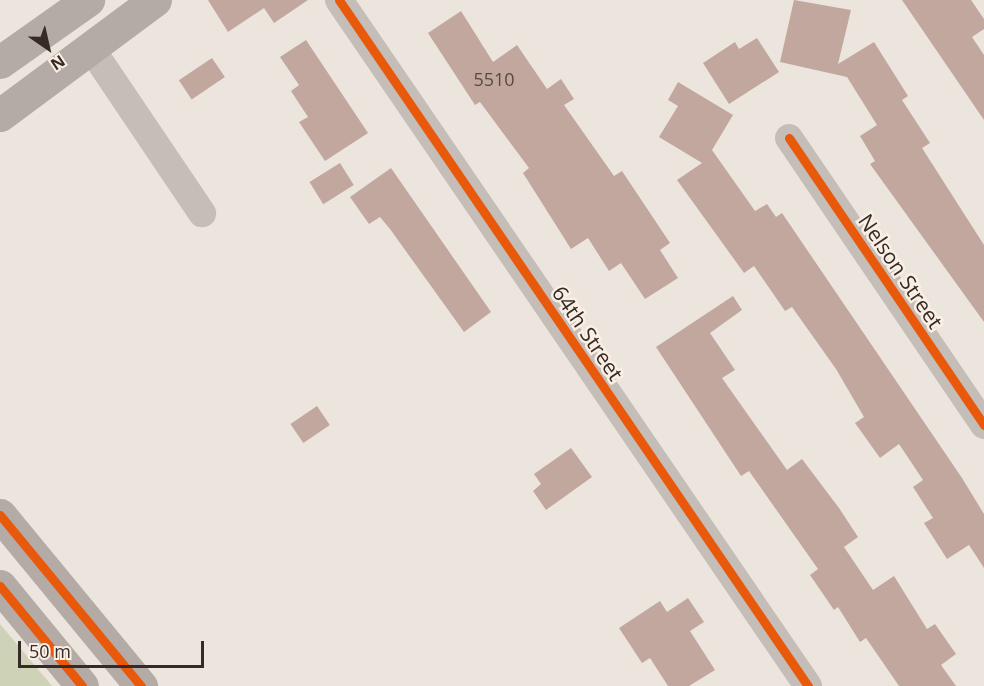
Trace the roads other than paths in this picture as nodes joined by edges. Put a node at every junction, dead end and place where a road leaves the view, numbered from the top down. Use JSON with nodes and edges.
{"nodes":[{"id":1,"x":88,"y":0,"type":"edge"},
{"id":2,"x":155,"y":0,"type":"edge"},
{"id":3,"x":339,"y":0,"type":"edge"},
{"id":4,"x":92,"y":50,"type":"junction"},
{"id":5,"x":0,"y":62,"type":"edge"},
{"id":6,"x":0,"y":115,"type":"edge"},
{"id":7,"x":789,"y":138,"type":"dead end"},
{"id":8,"x":202,"y":213,"type":"dead end"},
{"id":9,"x":984,"y":425,"type":"edge"},
{"id":10,"x":0,"y":515,"type":"edge"},
{"id":11,"x":0,"y":586,"type":"edge"},
{"id":12,"x":82,"y":686,"type":"edge"},
{"id":13,"x":141,"y":686,"type":"edge"},
{"id":14,"x":808,"y":686,"type":"edge"}],
"edges":[{"from":1,"to":5,"type":"main road"},
{"from":2,"to":4,"type":"main road"},
{"from":3,"to":14,"type":"street","name":"64th Street"},
{"from":4,"to":6,"type":"main road"},
{"from":4,"to":8,"type":"street"},
{"from":7,"to":9,"type":"street","name":"Nelson Street"},
{"from":10,"to":13,"type":"main road"},
{"from":11,"to":12,"type":"main road"}]}
